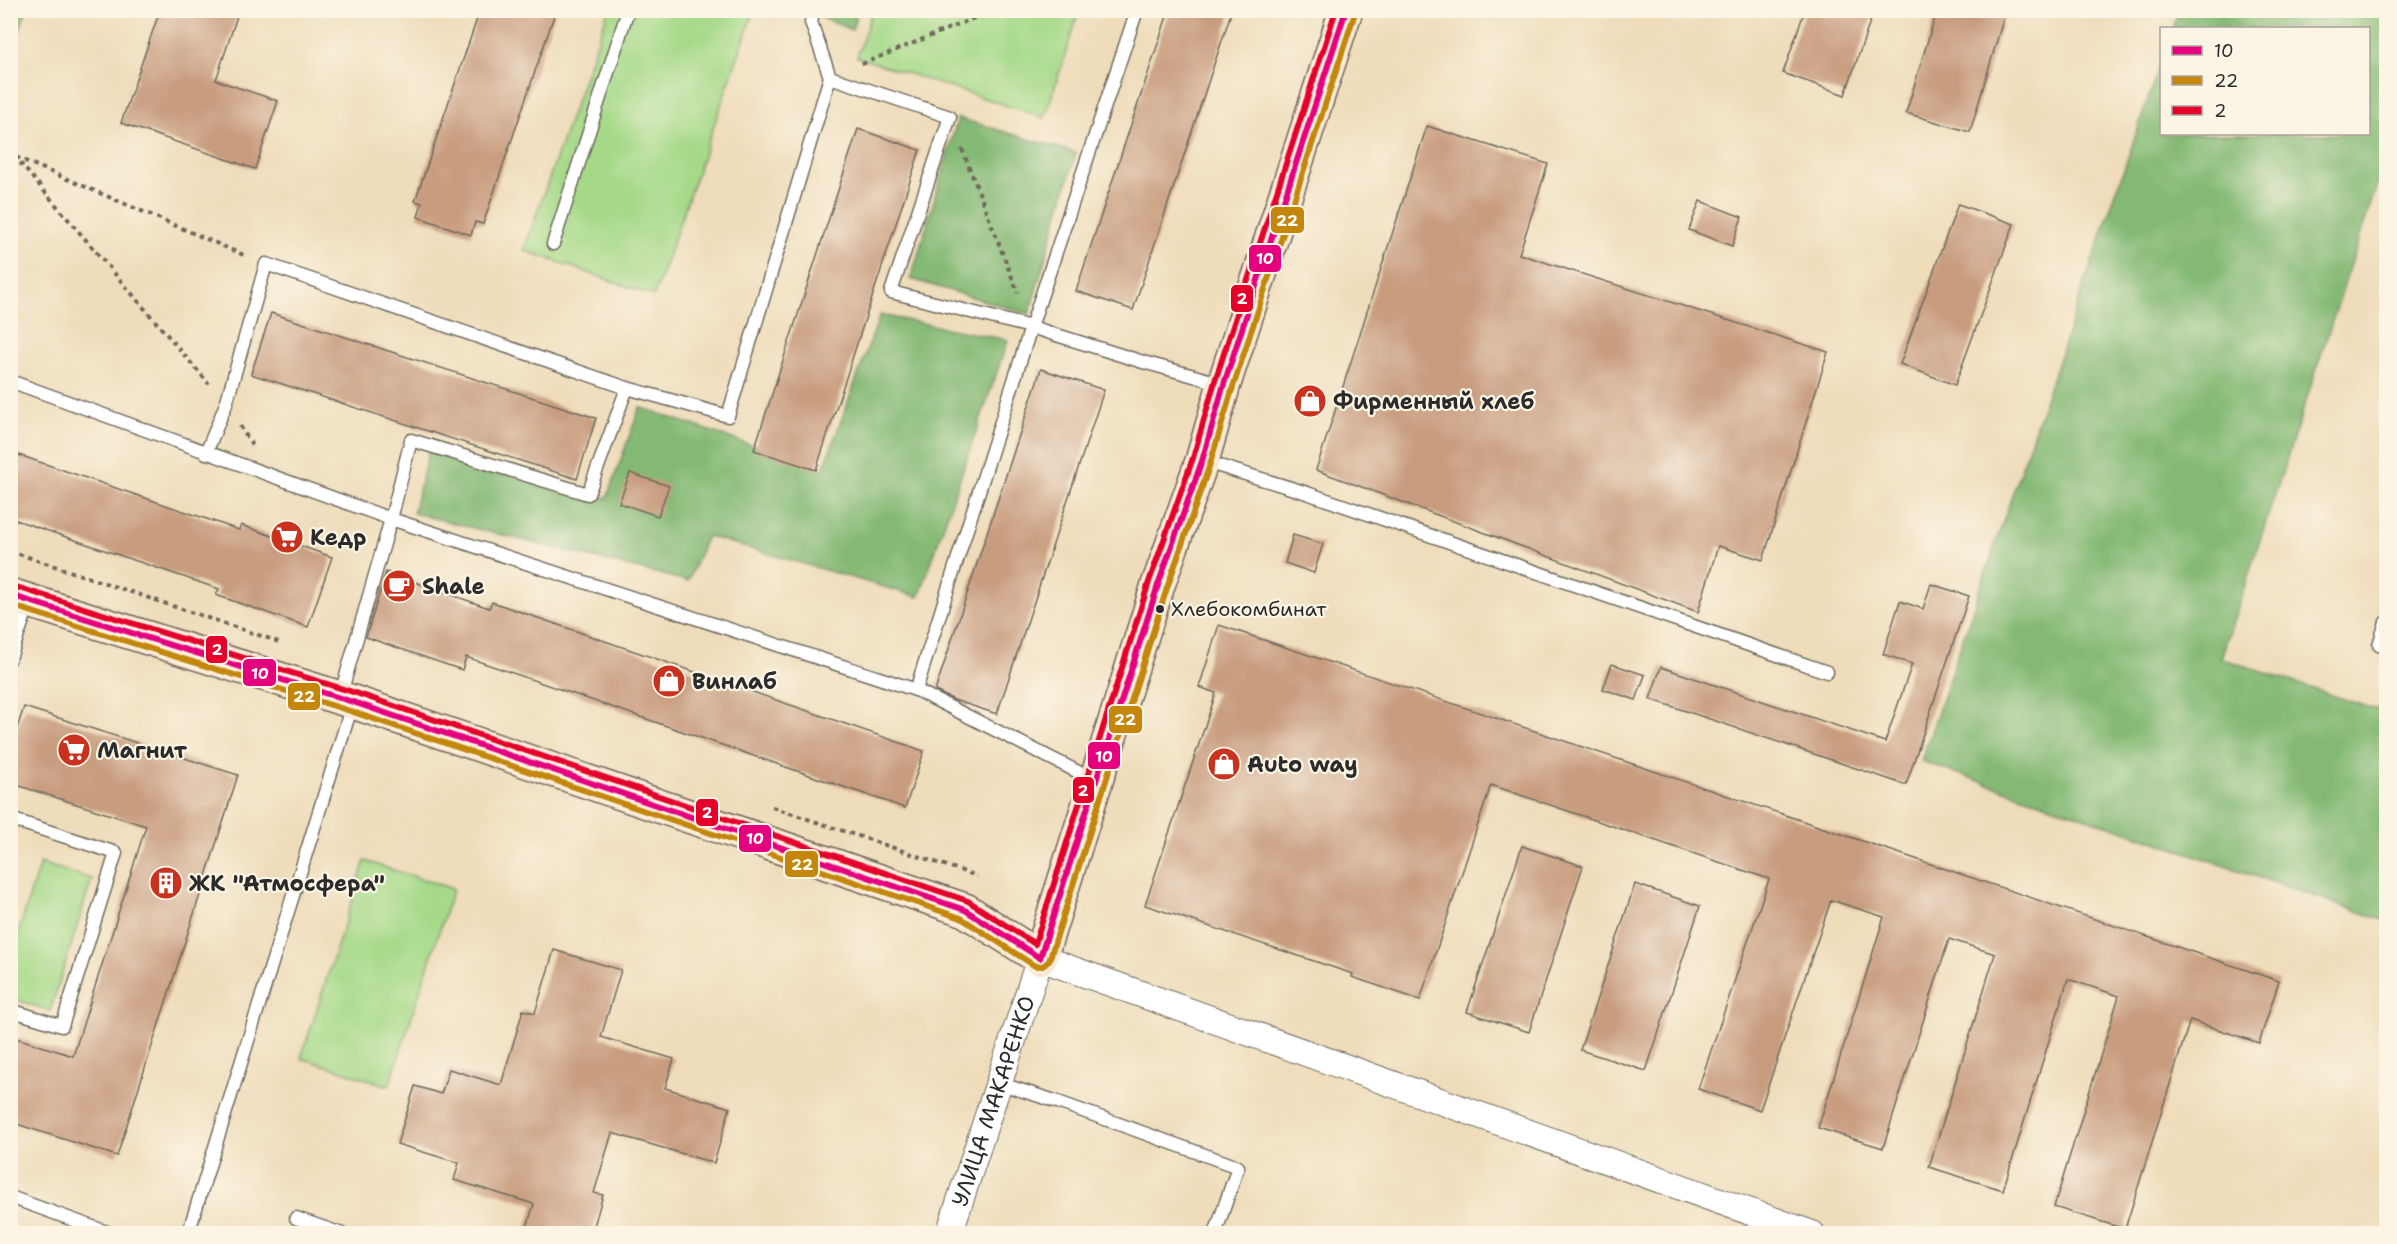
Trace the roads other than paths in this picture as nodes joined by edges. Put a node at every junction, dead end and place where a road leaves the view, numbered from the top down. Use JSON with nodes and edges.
{"nodes":[{"id":1,"x":628,"y":10,"type":"edge"},
{"id":2,"x":814,"y":10,"type":"edge"},
{"id":3,"x":1137,"y":10,"type":"edge"},
{"id":4,"x":1346,"y":10,"type":"edge"},
{"id":5,"x":830,"y":77,"type":"junction"},
{"id":6,"x":553,"y":244,"type":"dead end"},
{"id":7,"x":1031,"y":327,"type":"junction"},
{"id":8,"x":10,"y":381,"type":"edge"},
{"id":9,"x":1224,"y":384,"type":"junction"},
{"id":10,"x":627,"y":388,"type":"junction"},
{"id":11,"x":206,"y":453,"type":"junction"},
{"id":12,"x":1202,"y":461,"type":"junction"},
{"id":13,"x":391,"y":519,"type":"junction"},
{"id":14,"x":20,"y":598,"type":"edge"},
{"id":15,"x":2386,"y":622,"type":"edge"},
{"id":16,"x":2386,"y":648,"type":"edge"},
{"id":17,"x":10,"y":658,"type":"edge"},
{"id":18,"x":1827,"y":672,"type":"dead end"},
{"id":19,"x":916,"y":690,"type":"junction"},
{"id":20,"x":346,"y":700,"type":"junction"},
{"id":21,"x":1097,"y":781,"type":"junction"},
{"id":22,"x":10,"y":819,"type":"edge"},
{"id":23,"x":1040,"y":958,"type":"junction"},
{"id":24,"x":10,"y":1010,"type":"edge"},
{"id":25,"x":998,"y":1083,"type":"junction"},
{"id":26,"x":10,"y":1197,"type":"edge"},
{"id":27,"x":296,"y":1218,"type":"dead end"},
{"id":28,"x":112,"y":1233,"type":"edge"},
{"id":29,"x":188,"y":1233,"type":"edge"},
{"id":30,"x":342,"y":1233,"type":"edge"},
{"id":31,"x":949,"y":1233,"type":"edge"},
{"id":32,"x":1215,"y":1233,"type":"edge"},
{"id":33,"x":1812,"y":1233,"type":"edge"}],
"edges":[{"from":1,"to":6,"type":"lane"},
{"from":2,"to":5,"type":"lane"},
{"from":3,"to":7,"type":"lane"},
{"from":4,"to":9,"type":"street","name":"УЛИЦА МАКАРЕНКО"},
{"from":5,"to":7,"type":"lane"},
{"from":5,"to":10,"type":"lane"},
{"from":7,"to":9,"type":"lane"},
{"from":7,"to":19,"type":"lane"},
{"from":8,"to":11,"type":"lane"},
{"from":9,"to":12,"type":"street","name":"УЛИЦА МАКАРЕНКО"},
{"from":10,"to":11,"type":"lane"},
{"from":10,"to":13,"type":"lane"},
{"from":11,"to":13,"type":"lane"},
{"from":12,"to":18,"type":"lane"},
{"from":12,"to":21,"type":"street","name":"УЛИЦА МАКАРЕНКО"},
{"from":13,"to":19,"type":"lane"},
{"from":13,"to":20,"type":"lane"},
{"from":14,"to":17,"type":"lane"},
{"from":14,"to":20,"type":"street"},
{"from":15,"to":16,"type":"lane"},
{"from":19,"to":21,"type":"lane"},
{"from":20,"to":23,"type":"street"},
{"from":20,"to":29,"type":"lane"},
{"from":21,"to":23,"type":"street","name":"УЛИЦА МАКАРЕНКО"},
{"from":22,"to":24,"type":"lane"},
{"from":23,"to":25,"type":"street","name":"УЛИЦА МАКАРЕНКО"},
{"from":23,"to":33,"type":"street"},
{"from":25,"to":31,"type":"street","name":"УЛИЦА МАКАРЕНКО"},
{"from":25,"to":32,"type":"lane"},
{"from":26,"to":28,"type":"lane"},
{"from":27,"to":30,"type":"lane"}]}
